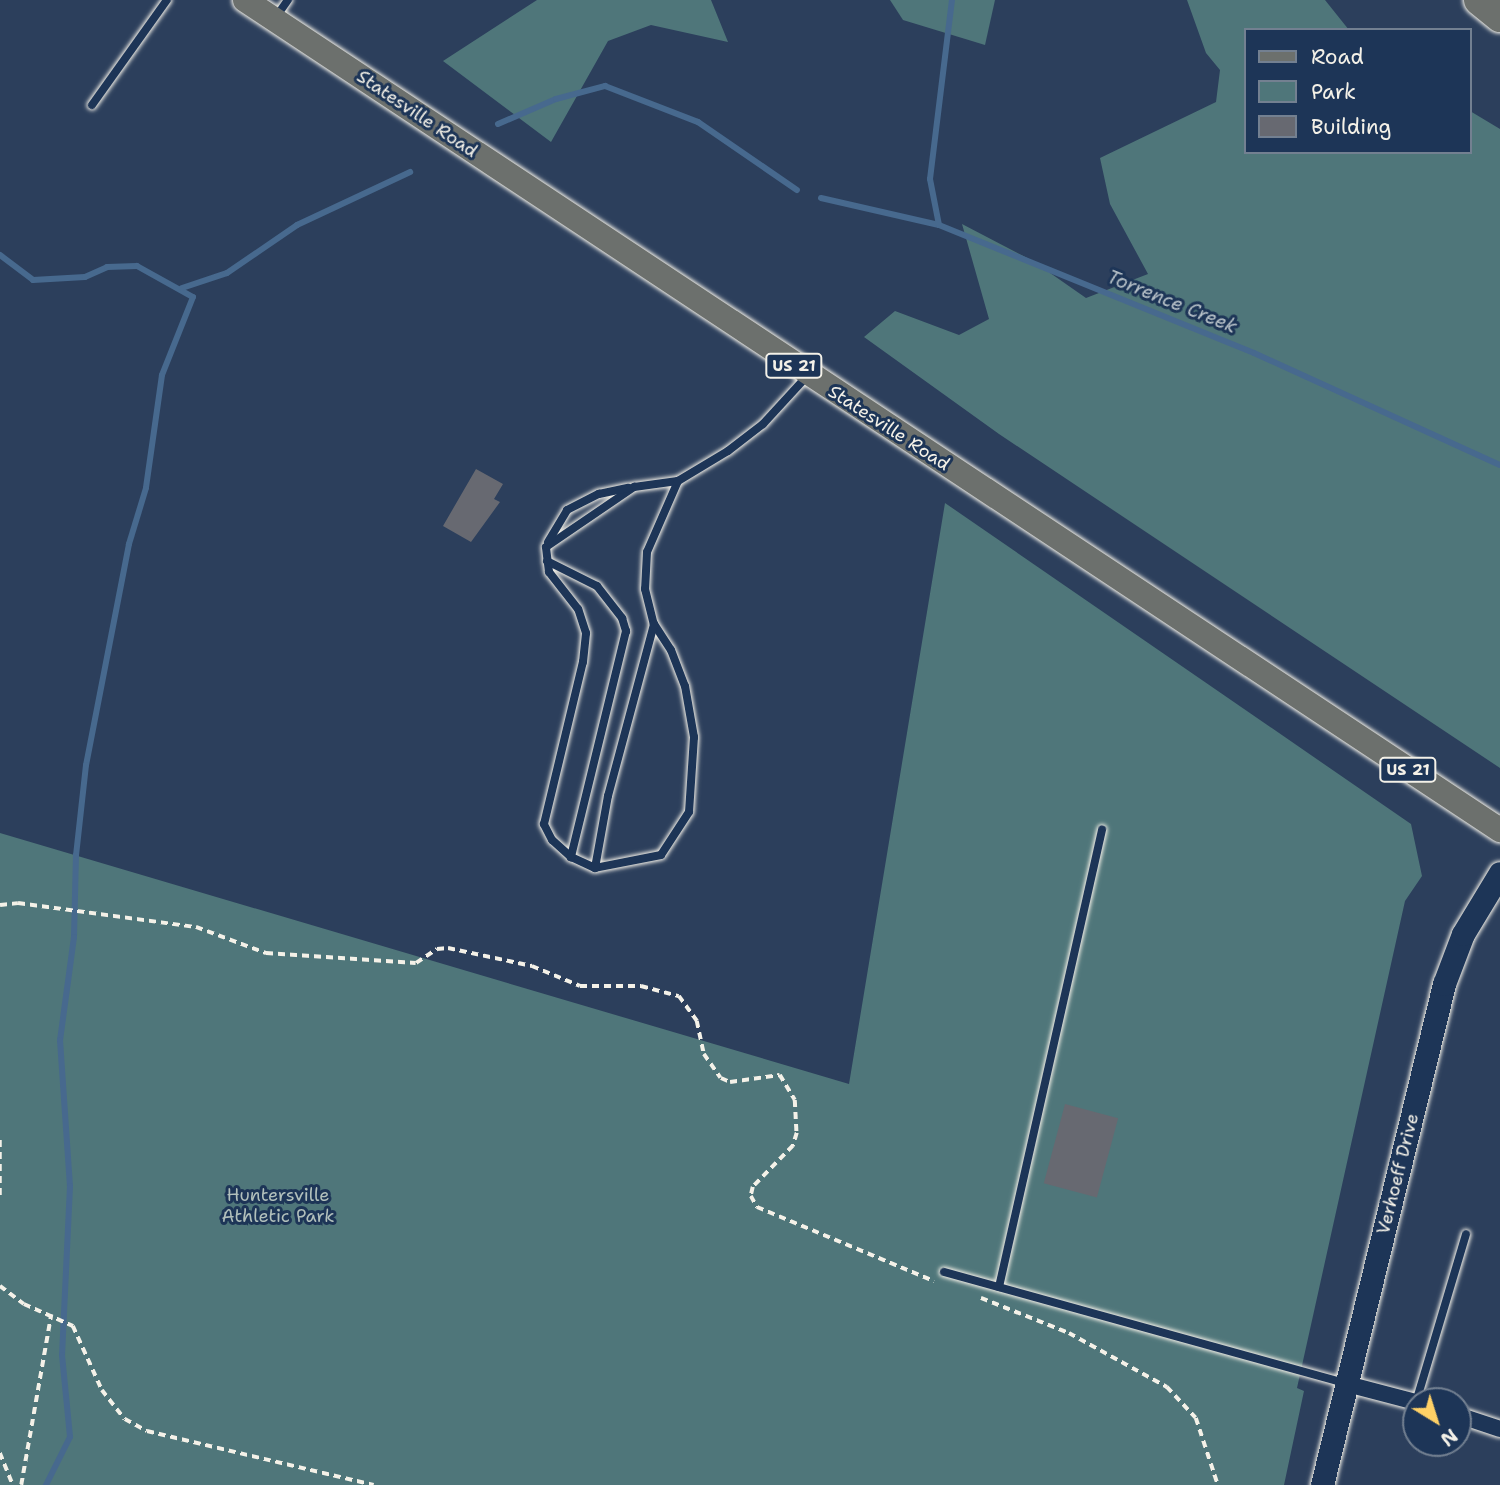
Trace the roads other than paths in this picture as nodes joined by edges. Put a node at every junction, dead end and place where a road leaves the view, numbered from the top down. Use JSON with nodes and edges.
{"nodes":[{"id":1,"x":167,"y":0,"type":"edge"},
{"id":2,"x":245,"y":0,"type":"edge"},
{"id":3,"x":281,"y":10,"type":"edge"},
{"id":4,"x":92,"y":105,"type":"dead end"},
{"id":5,"x":808,"y":375,"type":"junction"},
{"id":6,"x":678,"y":481,"type":"junction"},
{"id":7,"x":634,"y":486,"type":"junction"},
{"id":8,"x":546,"y":547,"type":"junction"},
{"id":9,"x":547,"y":561,"type":"junction"},
{"id":10,"x":654,"y":624,"type":"junction"},
{"id":11,"x":1102,"y":829,"type":"dead end"},
{"id":12,"x":1500,"y":830,"type":"edge"},
{"id":13,"x":571,"y":857,"type":"junction"},
{"id":14,"x":596,"y":868,"type":"junction"},
{"id":15,"x":1500,"y":873,"type":"edge"},
{"id":16,"x":1466,"y":1234,"type":"dead end"},
{"id":17,"x":944,"y":1272,"type":"dead end"},
{"id":18,"x":999,"y":1287,"type":"junction"},
{"id":19,"x":1347,"y":1384,"type":"junction"},
{"id":20,"x":1420,"y":1387,"type":"edge"},
{"id":21,"x":1402,"y":1398,"type":"edge"},
{"id":22,"x":1472,"y":1420,"type":"edge"},
{"id":23,"x":1500,"y":1429,"type":"edge"},
{"id":24,"x":1322,"y":1485,"type":"edge"}],
"edges":[{"from":1,"to":4,"type":"lane"},
{"from":2,"to":3,"type":"main road","name":"Statesville Road","number":"US 21"},
{"from":3,"to":5,"type":"main road","name":"Statesville Road","number":"US 21"},
{"from":5,"to":6,"type":"lane"},
{"from":5,"to":12,"type":"main road","name":"Statesville Road","number":"US 21"},
{"from":6,"to":7,"type":"lane"},
{"from":6,"to":10,"type":"lane"},
{"from":7,"to":8,"type":"lane"},
{"from":7,"to":8,"type":"lane"},
{"from":8,"to":9,"type":"lane"},
{"from":9,"to":13,"type":"lane"},
{"from":9,"to":13,"type":"lane"},
{"from":10,"to":14,"type":"lane"},
{"from":10,"to":14,"type":"lane"},
{"from":11,"to":18,"type":"lane"},
{"from":13,"to":14,"type":"lane"},
{"from":15,"to":19,"type":"street","name":"Verhoeff Drive"},
{"from":16,"to":20,"type":"lane"},
{"from":17,"to":18,"type":"lane"},
{"from":18,"to":19,"type":"lane"},
{"from":19,"to":21,"type":"street"},
{"from":19,"to":24,"type":"street","name":"Verhoeff Drive"},
{"from":22,"to":23,"type":"street"}]}
